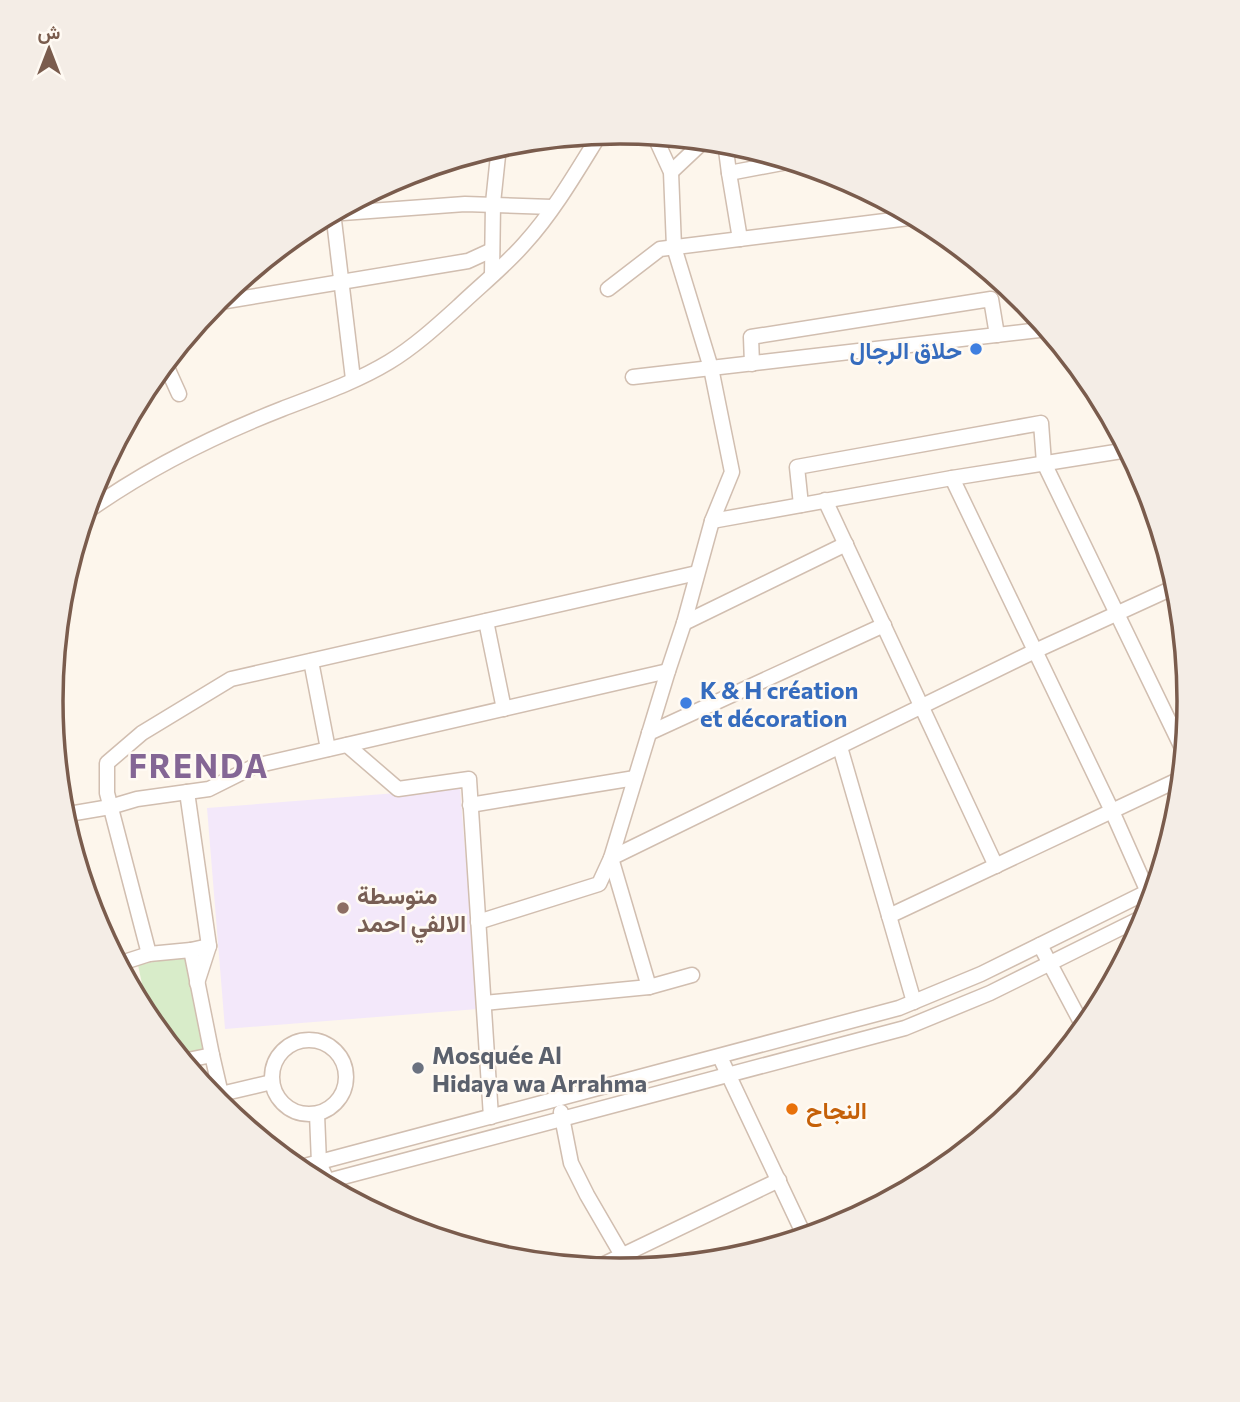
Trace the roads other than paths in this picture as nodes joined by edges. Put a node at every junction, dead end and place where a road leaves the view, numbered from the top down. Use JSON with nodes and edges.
{"nodes":[{"id":1,"x":593,"y":145,"type":"edge"},
{"id":2,"x":659,"y":145,"type":"edge"},
{"id":3,"x":695,"y":149,"type":"edge"},
{"id":4,"x":726,"y":155,"type":"edge"},
{"id":5,"x":498,"y":158,"type":"edge"},
{"id":6,"x":771,"y":165,"type":"edge"},
{"id":7,"x":671,"y":172,"type":"junction"},
{"id":8,"x":729,"y":173,"type":"junction"},
{"id":9,"x":493,"y":203,"type":"junction"},
{"id":10,"x":552,"y":207,"type":"junction"},
{"id":11,"x":355,"y":212,"type":"edge"},
{"id":12,"x":898,"y":219,"type":"edge"},
{"id":13,"x":334,"y":224,"type":"edge"},
{"id":14,"x":740,"y":239,"type":"junction"},
{"id":15,"x":674,"y":247,"type":"junction"},
{"id":16,"x":492,"y":250,"type":"junction"},
{"id":17,"x":492,"y":275,"type":"junction"},
{"id":18,"x":343,"y":282,"type":"junction"},
{"id":19,"x":608,"y":289,"type":"dead end"},
{"id":20,"x":234,"y":300,"type":"edge"},
{"id":21,"x":1036,"y":331,"type":"edge"},
{"id":22,"x":997,"y":335,"type":"junction"},
{"id":23,"x":752,"y":363,"type":"junction"},
{"id":24,"x":711,"y":368,"type":"junction"},
{"id":25,"x":170,"y":374,"type":"edge"},
{"id":26,"x":633,"y":377,"type":"dead end"},
{"id":27,"x":353,"y":379,"type":"junction"},
{"id":28,"x":179,"y":394,"type":"dead end"},
{"id":29,"x":1118,"y":452,"type":"edge"},
{"id":30,"x":1044,"y":463,"type":"junction"},
{"id":31,"x":952,"y":478,"type":"junction"},
{"id":32,"x":825,"y":500,"type":"junction"},
{"id":33,"x":100,"y":502,"type":"edge"},
{"id":34,"x":801,"y":505,"type":"junction"},
{"id":35,"x":712,"y":521,"type":"junction"},
{"id":36,"x":846,"y":544,"type":"junction"},
{"id":37,"x":696,"y":573,"type":"junction"},
{"id":38,"x":1166,"y":591,"type":"edge"},
{"id":39,"x":1118,"y":613,"type":"junction"},
{"id":40,"x":486,"y":621,"type":"junction"},
{"id":41,"x":684,"y":623,"type":"junction"},
{"id":42,"x":884,"y":625,"type":"junction"},
{"id":43,"x":1035,"y":651,"type":"junction"},
{"id":44,"x":311,"y":661,"type":"junction"},
{"id":45,"x":667,"y":671,"type":"junction"},
{"id":46,"x":922,"y":706,"type":"junction"},
{"id":47,"x":504,"y":709,"type":"junction"},
{"id":48,"x":649,"y":733,"type":"junction"},
{"id":49,"x":1176,"y":735,"type":"edge"},
{"id":50,"x":347,"y":745,"type":"junction"},
{"id":51,"x":840,"y":747,"type":"junction"},
{"id":52,"x":328,"y":749,"type":"junction"},
{"id":53,"x":635,"y":778,"type":"junction"},
{"id":54,"x":1170,"y":783,"type":"edge"},
{"id":55,"x":187,"y":792,"type":"junction"},
{"id":56,"x":470,"y":805,"type":"junction"},
{"id":57,"x":110,"y":807,"type":"junction"},
{"id":58,"x":1112,"y":811,"type":"junction"},
{"id":59,"x":75,"y":813,"type":"edge"},
{"id":60,"x":611,"y":858,"type":"junction"},
{"id":61,"x":996,"y":866,"type":"junction"},
{"id":62,"x":1146,"y":883,"type":"edge"},
{"id":63,"x":1140,"y":899,"type":"edge"},
{"id":64,"x":889,"y":916,"type":"junction"},
{"id":65,"x":478,"y":922,"type":"junction"},
{"id":66,"x":1131,"y":923,"type":"edge"},
{"id":67,"x":1040,"y":945,"type":"junction"},
{"id":68,"x":209,"y":946,"type":"junction"},
{"id":69,"x":191,"y":950,"type":"junction"},
{"id":70,"x":149,"y":954,"type":"junction"},
{"id":71,"x":128,"y":961,"type":"edge"},
{"id":72,"x":1051,"y":962,"type":"junction"},
{"id":73,"x":692,"y":975,"type":"dead end"},
{"id":74,"x":197,"y":983,"type":"junction"},
{"id":75,"x":649,"y":987,"type":"junction"},
{"id":76,"x":914,"y":1002,"type":"junction"},
{"id":77,"x":484,"y":1003,"type":"junction"},
{"id":78,"x":1078,"y":1017,"type":"edge"},
{"id":79,"x":212,"y":1055,"type":"junction"},
{"id":80,"x":720,"y":1057,"type":"junction"},
{"id":81,"x":193,"y":1059,"type":"edge"},
{"id":82,"x":729,"y":1075,"type":"junction"},
{"id":83,"x":272,"y":1082,"type":"junction"},
{"id":84,"x":215,"y":1083,"type":"edge"},
{"id":85,"x":224,"y":1093,"type":"edge"},
{"id":86,"x":559,"y":1099,"type":"junction"},
{"id":87,"x":317,"y":1114,"type":"junction"},
{"id":88,"x":491,"y":1117,"type":"junction"},
{"id":89,"x":563,"y":1119,"type":"junction"},
{"id":90,"x":319,"y":1163,"type":"junction"},
{"id":91,"x":312,"y":1165,"type":"edge"},
{"id":92,"x":321,"y":1171,"type":"edge"},
{"id":93,"x":779,"y":1180,"type":"junction"},
{"id":94,"x":339,"y":1181,"type":"edge"},
{"id":95,"x":801,"y":1227,"type":"edge"},
{"id":96,"x":623,"y":1255,"type":"junction"},
{"id":97,"x":617,"y":1258,"type":"edge"},
{"id":98,"x":624,"y":1258,"type":"edge"}],
"edges":[{"from":1,"to":10,"type":"street"},
{"from":2,"to":7,"type":"street"},
{"from":3,"to":7,"type":"street"},
{"from":4,"to":8,"type":"street"},
{"from":5,"to":9,"type":"street"},
{"from":6,"to":8,"type":"street"},
{"from":7,"to":15,"type":"street"},
{"from":8,"to":14,"type":"street"},
{"from":9,"to":10,"type":"street"},
{"from":9,"to":11,"type":"street"},
{"from":9,"to":16,"type":"street"},
{"from":10,"to":17,"type":"street"},
{"from":12,"to":14,"type":"street"},
{"from":13,"to":18,"type":"street"},
{"from":14,"to":15,"type":"street"},
{"from":15,"to":19,"type":"street"},
{"from":15,"to":24,"type":"street"},
{"from":16,"to":17,"type":"street"},
{"from":16,"to":18,"type":"street"},
{"from":17,"to":27,"type":"street"},
{"from":18,"to":20,"type":"street"},
{"from":18,"to":27,"type":"street"},
{"from":21,"to":22,"type":"street"},
{"from":22,"to":23,"type":"street"},
{"from":22,"to":23,"type":"street"},
{"from":23,"to":24,"type":"street"},
{"from":24,"to":26,"type":"street"},
{"from":24,"to":35,"type":"street"},
{"from":25,"to":28,"type":"street"},
{"from":27,"to":33,"type":"street"},
{"from":29,"to":30,"type":"street"},
{"from":30,"to":31,"type":"street"},
{"from":30,"to":34,"type":"street"},
{"from":30,"to":39,"type":"street"},
{"from":31,"to":32,"type":"street"},
{"from":31,"to":43,"type":"street"},
{"from":32,"to":34,"type":"street"},
{"from":32,"to":36,"type":"street"},
{"from":34,"to":35,"type":"street"},
{"from":35,"to":37,"type":"street"},
{"from":36,"to":41,"type":"street"},
{"from":36,"to":42,"type":"street"},
{"from":37,"to":40,"type":"street"},
{"from":37,"to":41,"type":"street"},
{"from":38,"to":39,"type":"street"},
{"from":39,"to":43,"type":"street"},
{"from":39,"to":49,"type":"street"},
{"from":40,"to":44,"type":"street"},
{"from":40,"to":47,"type":"street"},
{"from":41,"to":45,"type":"street"},
{"from":42,"to":46,"type":"street"},
{"from":42,"to":48,"type":"street"},
{"from":43,"to":46,"type":"street"},
{"from":43,"to":58,"type":"street"},
{"from":44,"to":52,"type":"street"},
{"from":44,"to":57,"type":"street"},
{"from":45,"to":47,"type":"street"},
{"from":45,"to":48,"type":"street"},
{"from":46,"to":51,"type":"street"},
{"from":46,"to":61,"type":"street"},
{"from":47,"to":50,"type":"street"},
{"from":48,"to":53,"type":"street"},
{"from":50,"to":52,"type":"street"},
{"from":50,"to":56,"type":"street"},
{"from":51,"to":60,"type":"street"},
{"from":51,"to":64,"type":"street"},
{"from":52,"to":55,"type":"street"},
{"from":53,"to":56,"type":"street"},
{"from":53,"to":60,"type":"street"},
{"from":54,"to":58,"type":"street"},
{"from":55,"to":57,"type":"street"},
{"from":55,"to":68,"type":"street"},
{"from":56,"to":65,"type":"street"},
{"from":57,"to":59,"type":"street"},
{"from":57,"to":70,"type":"street"},
{"from":58,"to":61,"type":"street"},
{"from":58,"to":62,"type":"street"},
{"from":60,"to":65,"type":"street"},
{"from":60,"to":75,"type":"street"},
{"from":61,"to":64,"type":"street"},
{"from":63,"to":67,"type":"street"},
{"from":64,"to":76,"type":"street"},
{"from":65,"to":77,"type":"street"},
{"from":66,"to":72,"type":"street"},
{"from":67,"to":72,"type":"street"},
{"from":67,"to":76,"type":"street"},
{"from":68,"to":69,"type":"street"},
{"from":68,"to":74,"type":"street"},
{"from":69,"to":70,"type":"street"},
{"from":69,"to":74,"type":"street"},
{"from":70,"to":71,"type":"street"},
{"from":72,"to":78,"type":"street"},
{"from":72,"to":82,"type":"street"},
{"from":73,"to":75,"type":"street"},
{"from":74,"to":79,"type":"street"},
{"from":75,"to":77,"type":"street"},
{"from":76,"to":80,"type":"street"},
{"from":77,"to":88,"type":"street"},
{"from":79,"to":81,"type":"street"},
{"from":79,"to":84,"type":"street"},
{"from":80,"to":82,"type":"street"},
{"from":80,"to":86,"type":"street"},
{"from":82,"to":89,"type":"street"},
{"from":82,"to":93,"type":"street"},
{"from":83,"to":85,"type":"street"},
{"from":83,"to":87,"type":"street"},
{"from":83,"to":87,"type":"street"},
{"from":86,"to":88,"type":"street"},
{"from":86,"to":89,"type":"street"},
{"from":87,"to":90,"type":"street"},
{"from":88,"to":90,"type":"street"},
{"from":89,"to":94,"type":"street"},
{"from":89,"to":96,"type":"street"},
{"from":90,"to":91,"type":"street"},
{"from":90,"to":92,"type":"street"},
{"from":93,"to":95,"type":"street"},
{"from":93,"to":96,"type":"street"},
{"from":96,"to":97,"type":"street"},
{"from":96,"to":98,"type":"street"}]}
